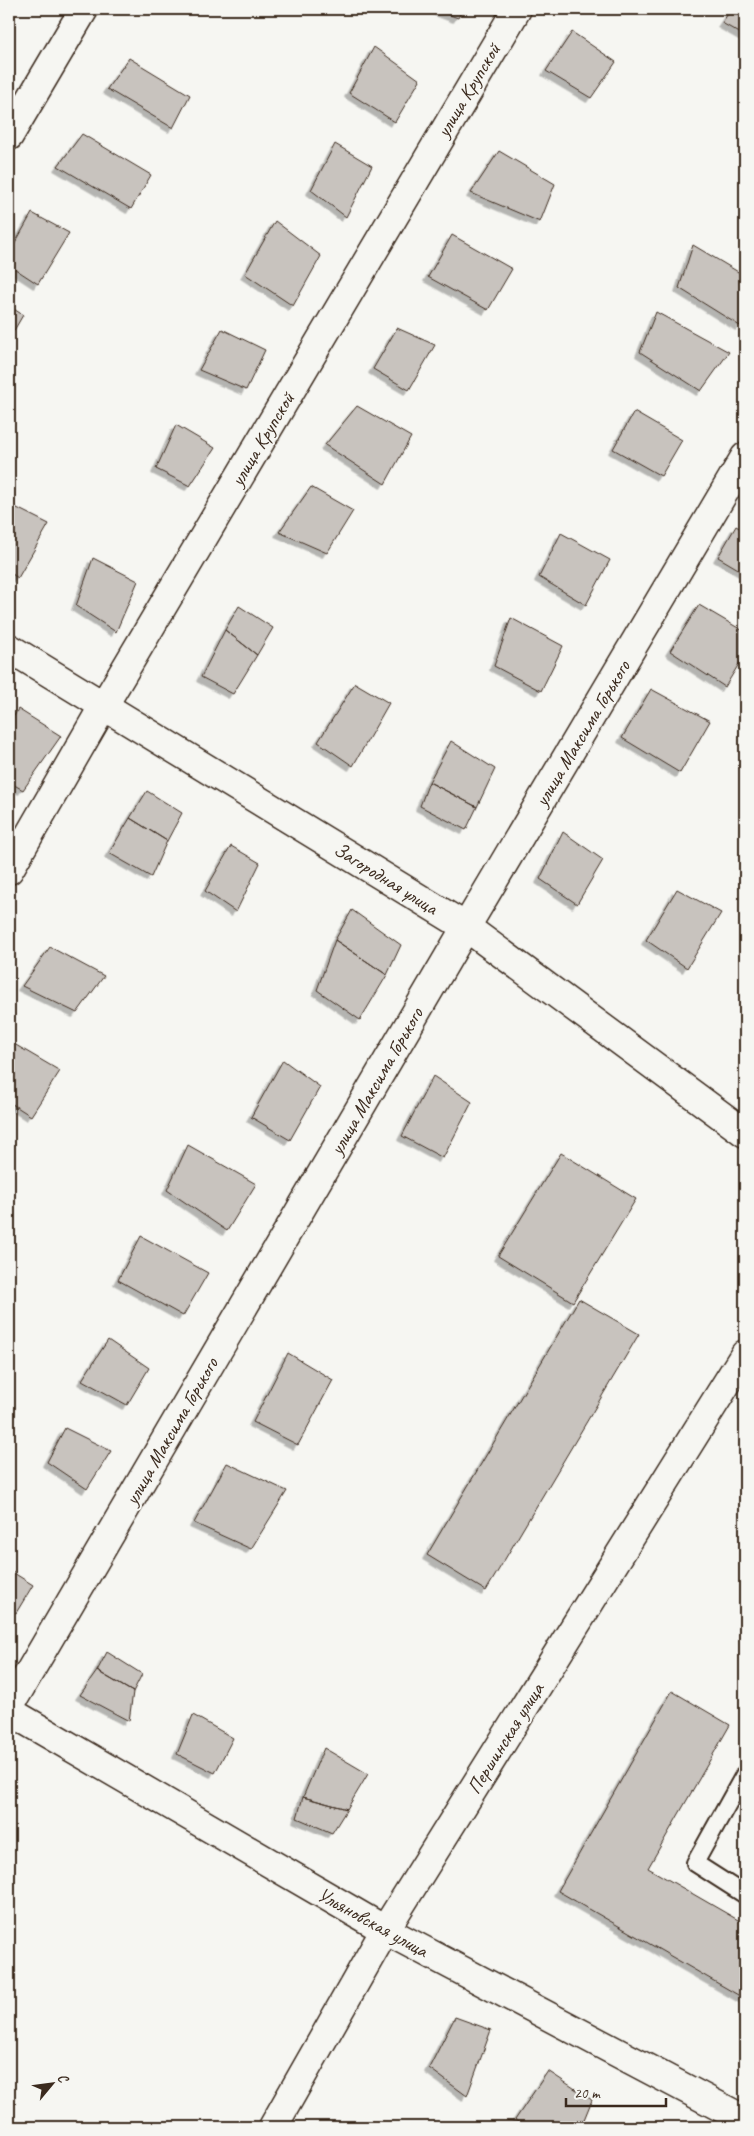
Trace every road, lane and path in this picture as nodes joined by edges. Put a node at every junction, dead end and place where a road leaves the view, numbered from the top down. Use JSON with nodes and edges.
{"nodes":[{"id":1,"x":84,"y":9,"type":"edge"},
{"id":2,"x":517,"y":9,"type":"edge"},
{"id":3,"x":9,"y":136,"type":"edge"},
{"id":4,"x":745,"y":457,"type":"edge"},
{"id":5,"x":9,"y":648,"type":"edge"},
{"id":6,"x":104,"y":705,"type":"junction"},
{"id":7,"x":9,"y":870,"type":"edge"},
{"id":8,"x":466,"y":927,"type":"junction"},
{"id":9,"x":745,"y":1133,"type":"edge"},
{"id":10,"x":745,"y":1354,"type":"edge"},
{"id":11,"x":9,"y":1707,"type":"edge"},
{"id":12,"x":9,"y":1711,"type":"edge"},
{"id":13,"x":745,"y":1773,"type":"edge"},
{"id":14,"x":745,"y":1895,"type":"edge"},
{"id":15,"x":385,"y":1930,"type":"junction"},
{"id":16,"x":745,"y":2120,"type":"edge"},
{"id":17,"x":273,"y":2127,"type":"edge"},
{"id":18,"x":742,"y":2127,"type":"edge"}],
"edges":[{"from":1,"to":3,"type":"street"},
{"from":2,"to":6,"type":"street","name":"улица Крупской"},
{"from":4,"to":8,"type":"street","name":"улица Максима Горького"},
{"from":5,"to":6,"type":"street","name":"Загородная улица"},
{"from":6,"to":7,"type":"street","name":"улица Крупской"},
{"from":6,"to":8,"type":"street","name":"Загородная улица"},
{"from":8,"to":9,"type":"street","name":"Загородная улица"},
{"from":8,"to":11,"type":"street","name":"улица Максима Горького"},
{"from":10,"to":15,"type":"street","name":"Першинская улица"},
{"from":12,"to":15,"type":"street","name":"Ульяновская улица"},
{"from":13,"to":14,"type":"lane"},
{"from":15,"to":16,"type":"street","name":"Ульяновская улица"},
{"from":15,"to":17,"type":"street","name":"Першинская улица"},
{"from":16,"to":18,"type":"street"}]}
